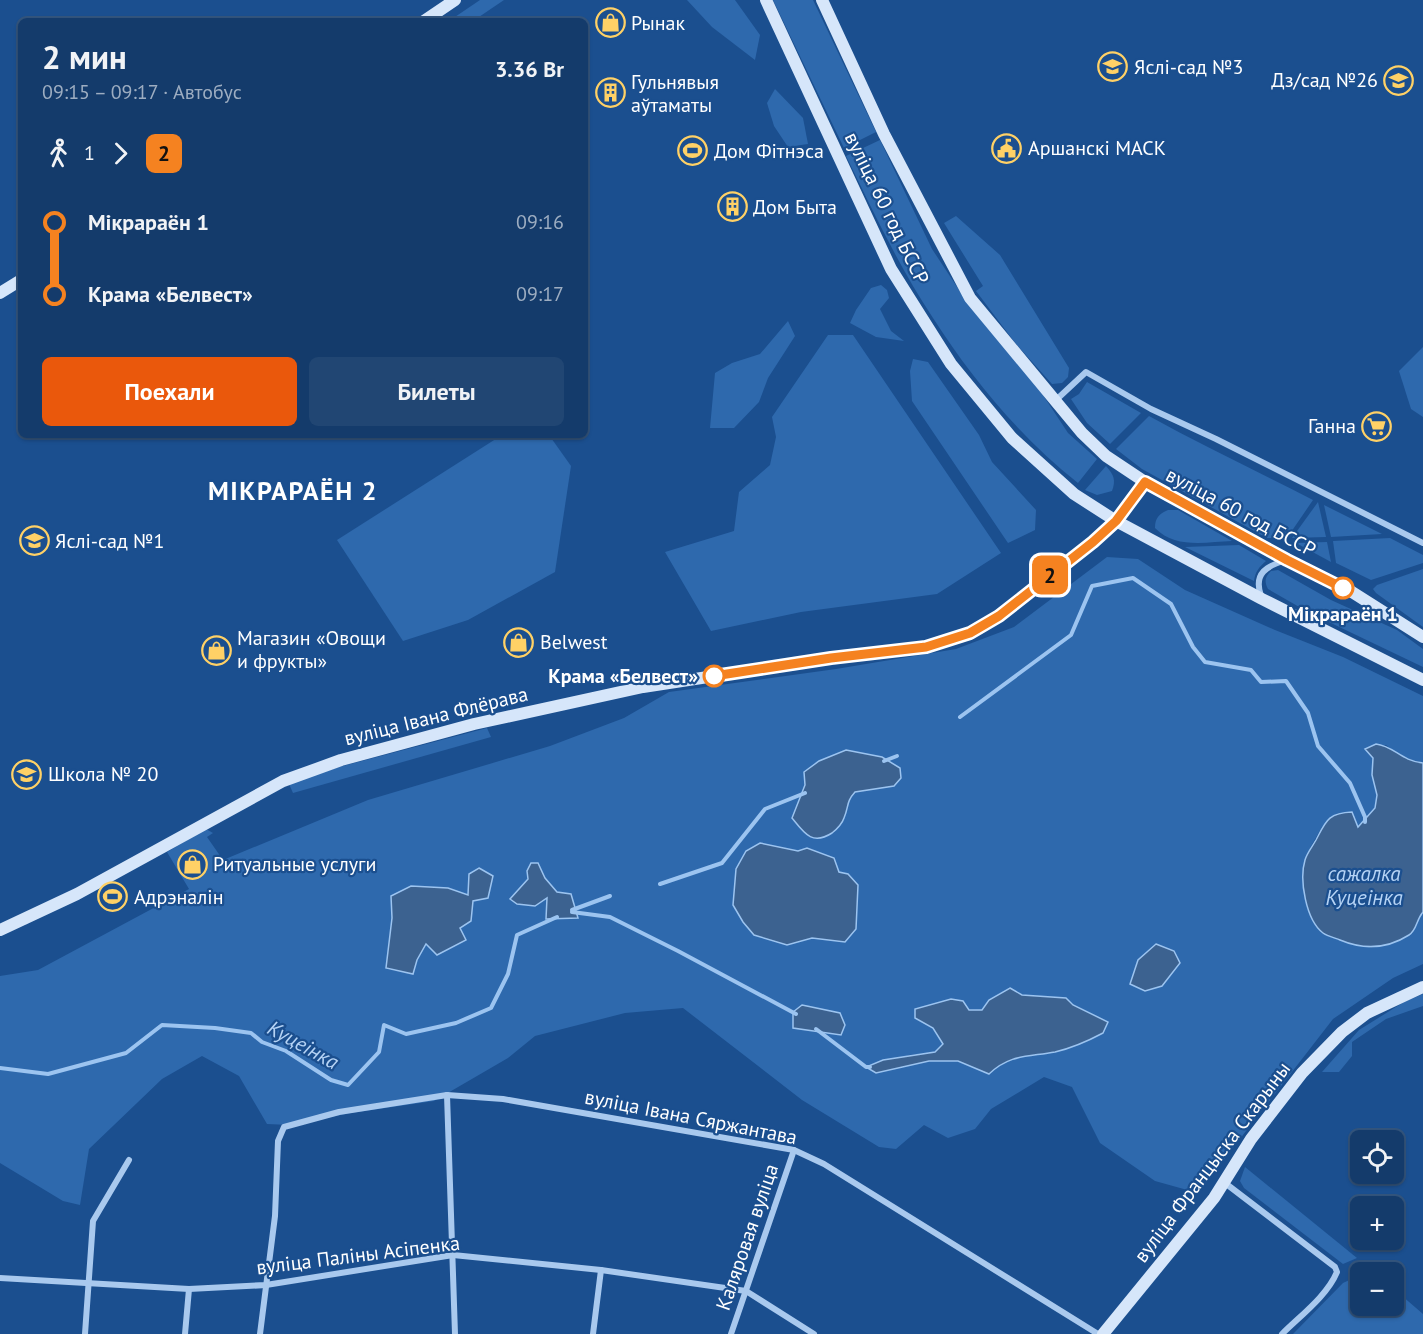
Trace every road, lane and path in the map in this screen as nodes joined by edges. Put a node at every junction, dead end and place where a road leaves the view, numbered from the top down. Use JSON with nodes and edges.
{"nodes":[{"id":1,"x":455,"y":0,"type":"edge"},
{"id":2,"x":766,"y":0,"type":"edge"},
{"id":3,"x":822,"y":0,"type":"edge"},
{"id":4,"x":428,"y":18,"type":"edge"},
{"id":5,"x":18,"y":282,"type":"edge"},
{"id":6,"x":0,"y":293,"type":"edge"},
{"id":7,"x":1056,"y":400,"type":"junction"},
{"id":8,"x":1145,"y":482,"type":"junction"},
{"id":9,"x":1116,"y":521,"type":"junction"},
{"id":10,"x":1423,"y":543,"type":"edge"},
{"id":11,"x":1287,"y":560,"type":"junction"},
{"id":12,"x":1262,"y":599,"type":"junction"},
{"id":13,"x":1423,"y":637,"type":"edge"},
{"id":14,"x":1423,"y":680,"type":"edge"},
{"id":15,"x":0,"y":930,"type":"edge"},
{"id":16,"x":1423,"y":987,"type":"edge"},
{"id":17,"x":447,"y":1095,"type":"junction"},
{"id":18,"x":794,"y":1150,"type":"junction"},
{"id":19,"x":129,"y":1160,"type":"dead end"},
{"id":20,"x":1225,"y":1183,"type":"junction"},
{"id":21,"x":453,"y":1255,"type":"junction"},
{"id":22,"x":601,"y":1270,"type":"junction"},
{"id":23,"x":0,"y":1278,"type":"edge"},
{"id":24,"x":87,"y":1282,"type":"junction"},
{"id":25,"x":266,"y":1286,"type":"junction"},
{"id":26,"x":189,"y":1289,"type":"junction"},
{"id":27,"x":746,"y":1290,"type":"junction"},
{"id":28,"x":85,"y":1334,"type":"edge"},
{"id":29,"x":185,"y":1334,"type":"edge"},
{"id":30,"x":260,"y":1334,"type":"edge"},
{"id":31,"x":455,"y":1334,"type":"edge"},
{"id":32,"x":593,"y":1334,"type":"edge"},
{"id":33,"x":730,"y":1334,"type":"edge"},
{"id":34,"x":814,"y":1334,"type":"edge"},
{"id":35,"x":1100,"y":1334,"type":"edge"},
{"id":36,"x":1282,"y":1334,"type":"edge"}],
"edges":[{"from":1,"to":4,"type":"main road"},
{"from":2,"to":9,"type":"main road","name":"вуліца 60 год БССР"},
{"from":3,"to":7,"type":"main road","name":"вуліца 60 год БССР"},
{"from":5,"to":6,"type":"main road"},
{"from":7,"to":8,"type":"main road","name":"вуліца 60 год БССР"},
{"from":7,"to":10,"type":"street"},
{"from":8,"to":9,"type":"main road","name":"вуліца Івана Флёрава"},
{"from":8,"to":11,"type":"main road","name":"вуліца 60 год БССР"},
{"from":9,"to":12,"type":"main road","name":"вуліца 60 год БССР"},
{"from":9,"to":15,"type":"main road","name":"вуліца Івана Флёрава"},
{"from":11,"to":12,"type":"street"},
{"from":11,"to":13,"type":"main road","name":"вуліца 60 год БССР"},
{"from":12,"to":14,"type":"main road","name":"вуліца 60 год БССР"},
{"from":16,"to":20,"type":"main road","name":"вуліца Францыска Скарыны"},
{"from":17,"to":18,"type":"street","name":"вуліца Івана Сяржантава"},
{"from":17,"to":21,"type":"street"},
{"from":17,"to":25,"type":"street","name":"вуліца Івана Сяржантава"},
{"from":18,"to":27,"type":"street","name":"Каляровая вуліца"},
{"from":18,"to":35,"type":"street","name":"вуліца Івана Сяржантава"},
{"from":19,"to":24,"type":"street"},
{"from":20,"to":35,"type":"main road","name":"вуліца Францыска Скарыны"},
{"from":20,"to":36,"type":"street"},
{"from":21,"to":22,"type":"street","name":"вуліца Паліны Асіпенка"},
{"from":21,"to":25,"type":"street","name":"вуліца Паліны Асіпенка"},
{"from":21,"to":31,"type":"street"},
{"from":22,"to":27,"type":"street","name":"вуліца Паліны Асіпенка"},
{"from":22,"to":32,"type":"street"},
{"from":23,"to":24,"type":"street","name":"вуліца Паліны Асіпенка"},
{"from":24,"to":26,"type":"street","name":"вуліца Паліны Асіпенка"},
{"from":24,"to":28,"type":"street"},
{"from":25,"to":26,"type":"street","name":"вуліца Паліны Асіпенка"},
{"from":25,"to":30,"type":"street"},
{"from":26,"to":29,"type":"street"},
{"from":27,"to":33,"type":"street","name":"Каляровая вуліца"},
{"from":27,"to":34,"type":"street","name":"вуліца Паліны Асіпенка"}]}
